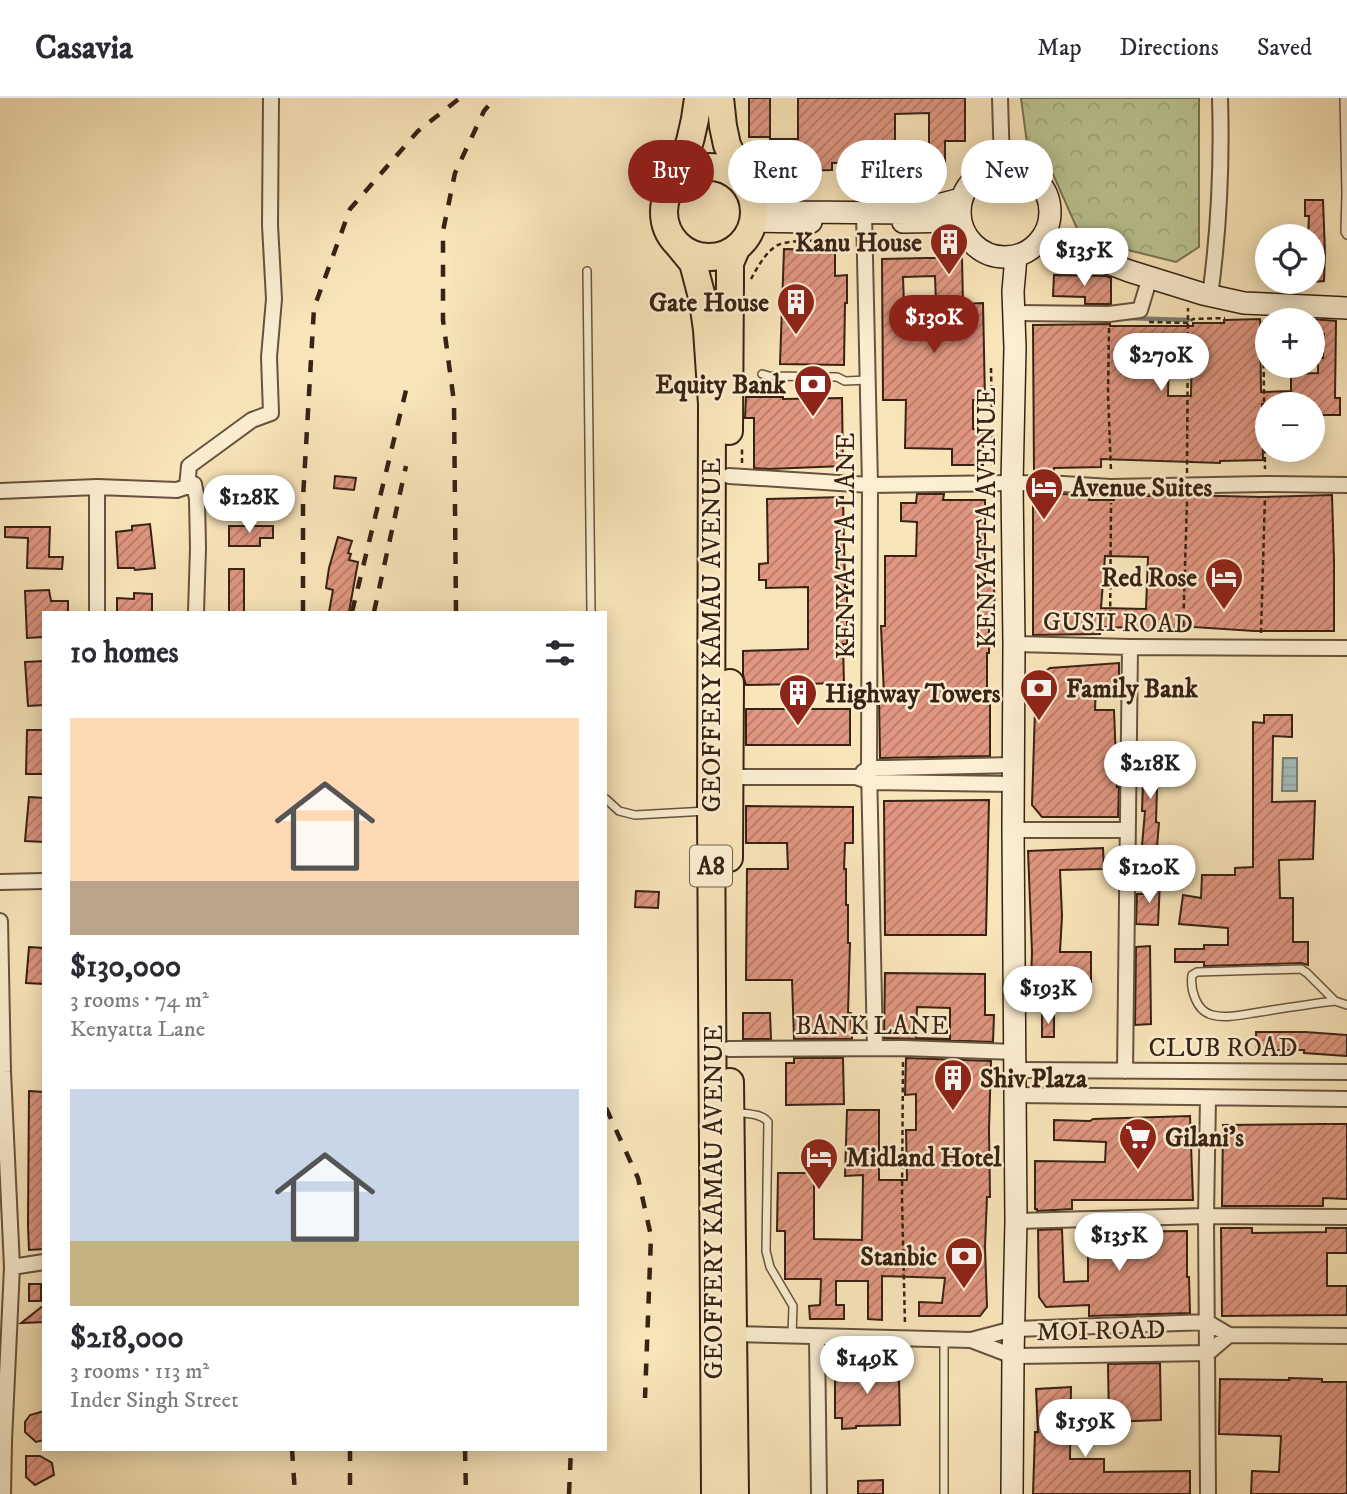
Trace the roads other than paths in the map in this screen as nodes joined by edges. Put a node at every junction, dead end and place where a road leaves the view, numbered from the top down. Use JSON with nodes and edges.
{"nodes":[{"id":1,"x":271,"y":98,"type":"edge"},
{"id":2,"x":698,"y":98,"type":"edge"},
{"id":3,"x":720,"y":98,"type":"edge"},
{"id":4,"x":1000,"y":98,"type":"edge"},
{"id":5,"x":1220,"y":98,"type":"edge"},
{"id":6,"x":1344,"y":98,"type":"edge"},
{"id":7,"x":692,"y":140,"type":"edge"},
{"id":8,"x":1001,"y":140,"type":"edge"},
{"id":9,"x":728,"y":147,"type":"edge"},
{"id":10,"x":961,"y":198,"type":"joint"},
{"id":11,"x":665,"y":203,"type":"edge"},
{"id":12,"x":752,"y":203,"type":"edge"},
{"id":13,"x":774,"y":203,"type":"edge"},
{"id":14,"x":1049,"y":203,"type":"edge"},
{"id":15,"x":960,"y":221,"type":"junction"},
{"id":16,"x":864,"y":225,"type":"junction"},
{"id":17,"x":1045,"y":233,"type":"junction"},
{"id":18,"x":1347,"y":235,"type":"edge"},
{"id":19,"x":679,"y":246,"type":"junction"},
{"id":20,"x":736,"y":249,"type":"junction"},
{"id":21,"x":1016,"y":257,"type":"junction"},
{"id":22,"x":587,"y":271,"type":"dead end"},
{"id":23,"x":1150,"y":277,"type":"junction"},
{"id":24,"x":1199,"y":293,"type":"junction"},
{"id":25,"x":1347,"y":308,"type":"edge"},
{"id":26,"x":1013,"y":313,"type":"junction"},
{"id":27,"x":762,"y":374,"type":"dead end"},
{"id":28,"x":868,"y":380,"type":"junction"},
{"id":29,"x":739,"y":477,"type":"junction"},
{"id":30,"x":1003,"y":483,"type":"junction"},
{"id":31,"x":870,"y":485,"type":"junction"},
{"id":32,"x":1347,"y":485,"type":"edge"},
{"id":33,"x":97,"y":486,"type":"junction"},
{"id":34,"x":187,"y":487,"type":"junction"},
{"id":35,"x":0,"y":491,"type":"edge"},
{"id":36,"x":97,"y":611,"type":"edge"},
{"id":37,"x":196,"y":611,"type":"edge"},
{"id":38,"x":591,"y":611,"type":"edge"},
{"id":39,"x":1014,"y":644,"type":"junction"},
{"id":40,"x":1130,"y":647,"type":"junction"},
{"id":41,"x":1347,"y":648,"type":"edge"},
{"id":42,"x":1013,"y":775,"type":"junction"},
{"id":43,"x":865,"y":776,"type":"junction"},
{"id":44,"x":730,"y":777,"type":"junction"},
{"id":45,"x":607,"y":800,"type":"edge"},
{"id":46,"x":711,"y":811,"type":"junction"},
{"id":47,"x":1013,"y":830,"type":"junction"},
{"id":48,"x":1128,"y":830,"type":"junction"},
{"id":49,"x":42,"y":881,"type":"edge"},
{"id":50,"x":0,"y":882,"type":"edge"},
{"id":51,"x":0,"y":921,"type":"edge"},
{"id":52,"x":1335,"y":1000,"type":"junction"},
{"id":53,"x":1347,"y":1005,"type":"edge"},
{"id":54,"x":875,"y":1048,"type":"junction"},
{"id":55,"x":729,"y":1049,"type":"junction"},
{"id":56,"x":1014,"y":1061,"type":"junction"},
{"id":57,"x":1054,"y":1070,"type":"junction"},
{"id":58,"x":1125,"y":1071,"type":"junction"},
{"id":59,"x":1157,"y":1071,"type":"junction"},
{"id":60,"x":1187,"y":1071,"type":"junction"},
{"id":61,"x":1231,"y":1071,"type":"junction"},
{"id":62,"x":1260,"y":1071,"type":"junction"},
{"id":63,"x":1345,"y":1072,"type":"edge"},
{"id":64,"x":1014,"y":1095,"type":"junction"},
{"id":65,"x":1055,"y":1096,"type":"junction"},
{"id":66,"x":1158,"y":1097,"type":"junction"},
{"id":67,"x":1187,"y":1097,"type":"junction"},
{"id":68,"x":1208,"y":1098,"type":"junction"},
{"id":69,"x":1231,"y":1098,"type":"junction"},
{"id":70,"x":1261,"y":1098,"type":"junction"},
{"id":71,"x":1345,"y":1099,"type":"edge"},
{"id":72,"x":731,"y":1111,"type":"junction"},
{"id":73,"x":1206,"y":1216,"type":"junction"},
{"id":74,"x":1347,"y":1217,"type":"edge"},
{"id":75,"x":1016,"y":1221,"type":"junction"},
{"id":76,"x":42,"y":1262,"type":"edge"},
{"id":77,"x":12,"y":1267,"type":"junction"},
{"id":78,"x":5,"y":1320,"type":"edge"},
{"id":79,"x":1207,"y":1322,"type":"junction"},
{"id":80,"x":1013,"y":1329,"type":"junction"},
{"id":81,"x":733,"y":1334,"type":"junction"},
{"id":82,"x":1229,"y":1335,"type":"junction"},
{"id":83,"x":792,"y":1336,"type":"junction"},
{"id":84,"x":1347,"y":1336,"type":"edge"},
{"id":85,"x":817,"y":1337,"type":"junction"},
{"id":86,"x":944,"y":1339,"type":"junction"},
{"id":87,"x":971,"y":1340,"type":"junction"},
{"id":88,"x":1208,"y":1353,"type":"junction"},
{"id":89,"x":1013,"y":1356,"type":"junction"},
{"id":90,"x":3,"y":1494,"type":"edge"},
{"id":91,"x":715,"y":1494,"type":"edge"},
{"id":92,"x":735,"y":1494,"type":"edge"},
{"id":93,"x":819,"y":1494,"type":"edge"},
{"id":94,"x":944,"y":1494,"type":"edge"},
{"id":95,"x":1012,"y":1494,"type":"edge"},
{"id":96,"x":1208,"y":1494,"type":"edge"}],
"edges":[{"from":1,"to":34,"type":"street"},
{"from":2,"to":7,"type":"highway","number":"A8"},
{"from":3,"to":9,"type":"highway"},
{"from":4,"to":8,"type":"street"},
{"from":5,"to":24,"type":"street"},
{"from":6,"to":18,"type":"lane"},
{"from":10,"to":15,"type":"street"},
{"from":10,"to":16,"type":"street"},
{"from":11,"to":19,"type":"highway","number":"A8"},
{"from":12,"to":20,"type":"highway","number":"A8"},
{"from":13,"to":16,"type":"street"},
{"from":14,"to":17,"type":"street"},
{"from":15,"to":16,"type":"street"},
{"from":15,"to":21,"type":"street"},
{"from":16,"to":28,"type":"street","name":"KENYATTA LANE"},
{"from":17,"to":21,"type":"street"},
{"from":17,"to":23,"type":"street"},
{"from":19,"to":20,"type":"highway"},
{"from":19,"to":46,"type":"highway","name":"GEOFFERY KAMAU AVENUE","number":"A8"},
{"from":20,"to":29,"type":"highway","name":"GEOFFERY KAMAU AVENUE","number":"A8"},
{"from":21,"to":26,"type":"street","name":"KENYATTA AVENUE"},
{"from":22,"to":38,"type":"lane"},
{"from":23,"to":24,"type":"street"},
{"from":23,"to":26,"type":"street"},
{"from":24,"to":25,"type":"street"},
{"from":26,"to":30,"type":"street","name":"KENYATTA AVENUE"},
{"from":27,"to":28,"type":"lane"},
{"from":28,"to":31,"type":"street","name":"KENYATTA LANE"},
{"from":29,"to":31,"type":"street"},
{"from":29,"to":44,"type":"highway","name":"GEOFFERY KAMAU AVENUE","number":"A8"},
{"from":30,"to":31,"type":"street"},
{"from":30,"to":32,"type":"street"},
{"from":30,"to":39,"type":"street","name":"KENYATTA AVENUE"},
{"from":31,"to":43,"type":"street","name":"KENYATTA LANE"},
{"from":33,"to":34,"type":"street"},
{"from":33,"to":35,"type":"street"},
{"from":33,"to":36,"type":"street"},
{"from":34,"to":37,"type":"street"},
{"from":39,"to":40,"type":"street","name":"GUSII ROAD"},
{"from":39,"to":42,"type":"street","name":"KENYATTA AVENUE"},
{"from":40,"to":41,"type":"street","name":"GUSII ROAD"},
{"from":40,"to":48,"type":"street"},
{"from":42,"to":43,"type":"street"},
{"from":42,"to":47,"type":"street","name":"KENYATTA AVENUE"},
{"from":43,"to":44,"type":"street"},
{"from":43,"to":54,"type":"street","name":"KENYATTA LANE"},
{"from":44,"to":55,"type":"highway","name":"GEOFFERY KAMAU AVENUE","number":"A8"},
{"from":45,"to":46,"type":"lane"},
{"from":46,"to":91,"type":"highway","name":"GEOFFERY KAMAU AVENUE","number":"A8"},
{"from":47,"to":48,"type":"street"},
{"from":47,"to":56,"type":"street","name":"KENYATTA AVENUE"},
{"from":48,"to":58,"type":"street"},
{"from":49,"to":50,"type":"street"},
{"from":51,"to":77,"type":"street"},
{"from":52,"to":52,"type":"lane"},
{"from":52,"to":53,"type":"lane"},
{"from":54,"to":55,"type":"street","name":"BANK LANE"},
{"from":54,"to":56,"type":"street","name":"BANK LANE"},
{"from":55,"to":72,"type":"highway","name":"GEOFFERY KAMAU AVENUE","number":"A8"},
{"from":56,"to":57,"type":"street","name":"CLUB ROAD"},
{"from":56,"to":64,"type":"street","name":"KENYATTA AVENUE"},
{"from":57,"to":58,"type":"street","name":"CLUB ROAD"},
{"from":57,"to":65,"type":"street"},
{"from":58,"to":59,"type":"street","name":"CLUB ROAD"},
{"from":59,"to":60,"type":"street","name":"CLUB ROAD"},
{"from":59,"to":66,"type":"street"},
{"from":60,"to":61,"type":"street","name":"CLUB ROAD"},
{"from":60,"to":67,"type":"street"},
{"from":61,"to":62,"type":"street","name":"CLUB ROAD"},
{"from":61,"to":69,"type":"street"},
{"from":62,"to":63,"type":"street","name":"CLUB ROAD"},
{"from":62,"to":70,"type":"street"},
{"from":63,"to":71,"type":"street"},
{"from":64,"to":65,"type":"street","name":"CLUB ROAD"},
{"from":64,"to":75,"type":"street","name":"KENYATTA AVENUE"},
{"from":65,"to":66,"type":"street","name":"CLUB ROAD"},
{"from":66,"to":67,"type":"street","name":"CLUB ROAD"},
{"from":67,"to":68,"type":"street","name":"CLUB ROAD"},
{"from":68,"to":69,"type":"street","name":"CLUB ROAD"},
{"from":68,"to":73,"type":"street"},
{"from":69,"to":70,"type":"street","name":"CLUB ROAD"},
{"from":70,"to":71,"type":"street","name":"CLUB ROAD"},
{"from":72,"to":81,"type":"highway","name":"GEOFFERY KAMAU AVENUE","number":"A8"},
{"from":72,"to":83,"type":"lane"},
{"from":73,"to":74,"type":"street"},
{"from":73,"to":75,"type":"street"},
{"from":73,"to":79,"type":"street"},
{"from":75,"to":80,"type":"street","name":"KENYATTA AVENUE"},
{"from":76,"to":77,"type":"street"},
{"from":77,"to":78,"type":"street"},
{"from":78,"to":90,"type":"street"},
{"from":79,"to":80,"type":"street","name":"MOI ROAD"},
{"from":79,"to":82,"type":"street"},
{"from":79,"to":88,"type":"street"},
{"from":80,"to":87,"type":"street","name":"MOI ROAD"},
{"from":80,"to":89,"type":"street","name":"KENYATTA AVENUE"},
{"from":81,"to":83,"type":"street","name":"MOI ROAD"},
{"from":81,"to":92,"type":"highway","name":"GEOFFERY KAMAU AVENUE","number":"A8"},
{"from":82,"to":84,"type":"street"},
{"from":82,"to":88,"type":"street"},
{"from":83,"to":85,"type":"street","name":"MOI ROAD"},
{"from":85,"to":86,"type":"street","name":"MOI ROAD"},
{"from":85,"to":93,"type":"street"},
{"from":86,"to":87,"type":"street","name":"MOI ROAD"},
{"from":86,"to":94,"type":"lane"},
{"from":87,"to":89,"type":"street","name":"MOI ROAD"},
{"from":88,"to":89,"type":"street","name":"MOI ROAD"},
{"from":88,"to":96,"type":"street"},
{"from":89,"to":95,"type":"street","name":"KENYATTA AVENUE"}]}
